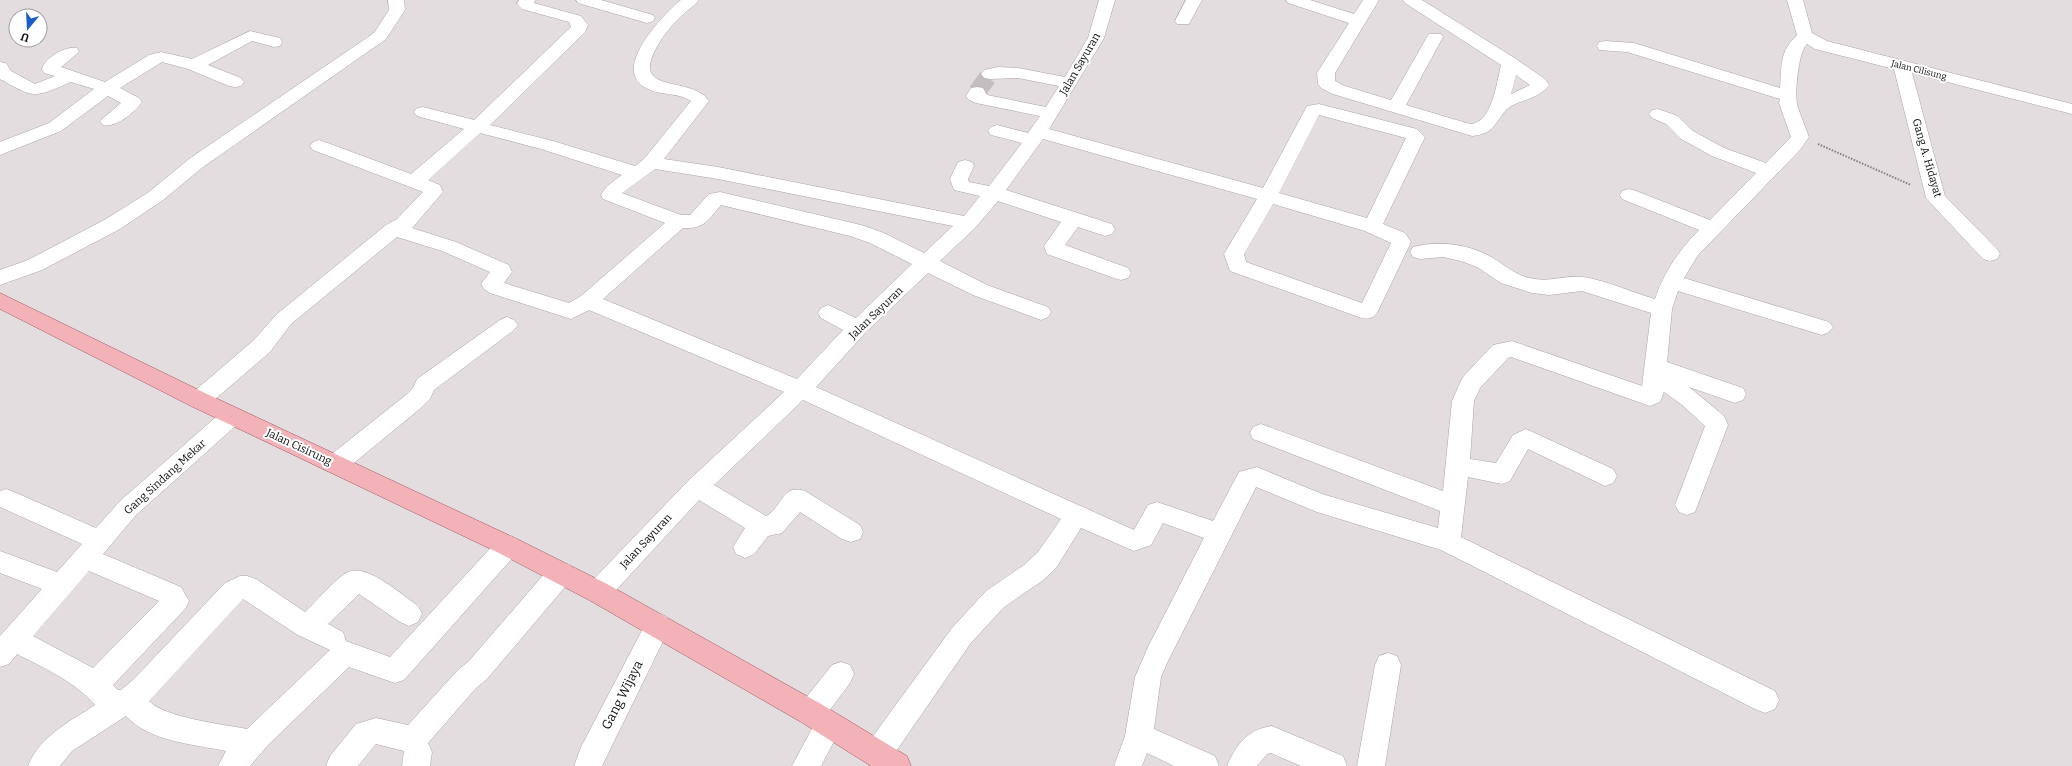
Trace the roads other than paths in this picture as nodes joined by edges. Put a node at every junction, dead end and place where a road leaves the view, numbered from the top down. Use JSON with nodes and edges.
{"nodes":[{"id":1,"x":396,"y":0,"type":"edge"},
{"id":2,"x":527,"y":0,"type":"edge"},
{"id":3,"x":584,"y":0,"type":"edge"},
{"id":4,"x":691,"y":0,"type":"edge"},
{"id":5,"x":1107,"y":0,"type":"edge"},
{"id":6,"x":1194,"y":0,"type":"edge"},
{"id":7,"x":1294,"y":0,"type":"edge"},
{"id":8,"x":1371,"y":0,"type":"edge"},
{"id":9,"x":1411,"y":0,"type":"edge"},
{"id":10,"x":1790,"y":1,"type":"edge"},
{"id":11,"x":647,"y":18,"type":"dead end"},
{"id":12,"x":1183,"y":21,"type":"dead end"},
{"id":13,"x":1358,"y":21,"type":"junction"},
{"id":14,"x":1805,"y":36,"type":"junction"},
{"id":15,"x":1435,"y":37,"type":"dead end"},
{"id":16,"x":274,"y":42,"type":"dead end"},
{"id":17,"x":1605,"y":46,"type":"dead end"},
{"id":18,"x":71,"y":52,"type":"dead end"},
{"id":19,"x":1510,"y":63,"type":"junction"},
{"id":20,"x":194,"y":66,"type":"junction"},
{"id":21,"x":1902,"y":66,"type":"junction"},
{"id":22,"x":0,"y":67,"type":"edge"},
{"id":23,"x":990,"y":74,"type":"dead end"},
{"id":24,"x":69,"y":76,"type":"junction"},
{"id":25,"x":235,"y":82,"type":"dead end"},
{"id":26,"x":1070,"y":82,"type":"junction"},
{"id":27,"x":107,"y":88,"type":"junction"},
{"id":28,"x":977,"y":92,"type":"dead end"},
{"id":29,"x":1789,"y":96,"type":"junction"},
{"id":30,"x":1498,"y":106,"type":"junction"},
{"id":31,"x":1396,"y":107,"type":"junction"},
{"id":32,"x":2072,"y":108,"type":"edge"},
{"id":33,"x":423,"y":112,"type":"dead end"},
{"id":34,"x":1051,"y":113,"type":"junction"},
{"id":35,"x":1658,"y":114,"type":"dead end"},
{"id":36,"x":108,"y":121,"type":"dead end"},
{"id":37,"x":477,"y":127,"type":"junction"},
{"id":38,"x":997,"y":131,"type":"dead end"},
{"id":39,"x":1036,"y":136,"type":"junction"},
{"id":40,"x":319,"y":146,"type":"dead end"},
{"id":41,"x":0,"y":149,"type":"edge"},
{"id":42,"x":965,"y":166,"type":"dead end"},
{"id":43,"x":645,"y":168,"type":"junction"},
{"id":44,"x":1768,"y":171,"type":"junction"},
{"id":45,"x":414,"y":182,"type":"junction"},
{"id":46,"x":994,"y":193,"type":"junction"},
{"id":47,"x":1628,"y":195,"type":"dead end"},
{"id":48,"x":1268,"y":196,"type":"junction"},
{"id":49,"x":1073,"y":219,"type":"junction"},
{"id":50,"x":679,"y":221,"type":"junction"},
{"id":51,"x":968,"y":223,"type":"junction"},
{"id":52,"x":1372,"y":227,"type":"junction"},
{"id":53,"x":1712,"y":228,"type":"junction"},
{"id":54,"x":1105,"y":229,"type":"dead end"},
{"id":55,"x":392,"y":230,"type":"junction"},
{"id":56,"x":1420,"y":252,"type":"dead end"},
{"id":57,"x":1990,"y":254,"type":"dead end"},
{"id":58,"x":927,"y":263,"type":"junction"},
{"id":59,"x":1121,"y":273,"type":"dead end"},
{"id":60,"x":0,"y":278,"type":"edge"},
{"id":61,"x":1671,"y":281,"type":"junction"},
{"id":62,"x":0,"y":300,"type":"edge"},
{"id":63,"x":588,"y":301,"type":"junction"},
{"id":64,"x":1662,"y":309,"type":"junction"},
{"id":65,"x":1041,"y":312,"type":"dead end"},
{"id":66,"x":828,"y":313,"type":"dead end"},
{"id":67,"x":507,"y":325,"type":"dead end"},
{"id":68,"x":1822,"y":326,"type":"dead end"},
{"id":69,"x":858,"y":328,"type":"junction"},
{"id":70,"x":1655,"y":370,"type":"junction"},
{"id":71,"x":800,"y":390,"type":"junction"},
{"id":72,"x":1735,"y":394,"type":"dead end"},
{"id":73,"x":199,"y":400,"type":"junction"},
{"id":74,"x":232,"y":416,"type":"junction"},
{"id":75,"x":1261,"y":433,"type":"dead end"},
{"id":76,"x":336,"y":464,"type":"junction"},
{"id":77,"x":1458,"y":466,"type":"junction"},
{"id":78,"x":1605,"y":476,"type":"dead end"},
{"id":79,"x":697,"y":486,"type":"junction"},
{"id":80,"x":6,"y":498,"type":"dead end"},
{"id":81,"x":1452,"y":505,"type":"junction"},
{"id":82,"x":1687,"y":505,"type":"dead end"},
{"id":83,"x":1077,"y":514,"type":"junction"},
{"id":84,"x":762,"y":526,"type":"junction"},
{"id":85,"x":851,"y":532,"type":"dead end"},
{"id":86,"x":1218,"y":533,"type":"junction"},
{"id":87,"x":1448,"y":542,"type":"junction"},
{"id":88,"x":508,"y":546,"type":"junction"},
{"id":89,"x":745,"y":547,"type":"dead end"},
{"id":90,"x":92,"y":549,"type":"junction"},
{"id":91,"x":0,"y":562,"type":"edge"},
{"id":92,"x":561,"y":573,"type":"junction"},
{"id":93,"x":62,"y":585,"type":"junction"},
{"id":94,"x":598,"y":592,"type":"junction"},
{"id":95,"x":409,"y":614,"type":"dead end"},
{"id":96,"x":658,"y":625,"type":"junction"},
{"id":97,"x":307,"y":627,"type":"junction"},
{"id":98,"x":334,"y":640,"type":"dead end"},
{"id":99,"x":7,"y":648,"type":"edge"},
{"id":100,"x":1388,"y":665,"type":"dead end"},
{"id":101,"x":842,"y":674,"type":"dead end"},
{"id":102,"x":95,"y":685,"type":"junction"},
{"id":103,"x":1765,"y":700,"type":"dead end"},
{"id":104,"x":125,"y":702,"type":"junction"},
{"id":105,"x":820,"y":718,"type":"junction"},
{"id":106,"x":1139,"y":736,"type":"junction"},
{"id":107,"x":413,"y":740,"type":"junction"},
{"id":108,"x":252,"y":743,"type":"junction"},
{"id":109,"x":888,"y":760,"type":"edge"},
{"id":110,"x":42,"y":766,"type":"edge"},
{"id":111,"x":232,"y":766,"type":"edge"},
{"id":112,"x":340,"y":766,"type":"edge"},
{"id":113,"x":416,"y":766,"type":"edge"},
{"id":114,"x":588,"y":766,"type":"edge"},
{"id":115,"x":806,"y":766,"type":"edge"},
{"id":116,"x":1128,"y":766,"type":"edge"},
{"id":117,"x":1205,"y":766,"type":"edge"},
{"id":118,"x":1241,"y":766,"type":"edge"},
{"id":119,"x":1333,"y":766,"type":"edge"},
{"id":120,"x":1371,"y":766,"type":"edge"}],
"edges":[{"from":1,"to":60,"type":"street"},
{"from":2,"to":37,"type":"street"},
{"from":3,"to":11,"type":"street"},
{"from":4,"to":43,"type":"street"},
{"from":5,"to":26,"type":"street","name":"Jalan Sayuran"},
{"from":6,"to":12,"type":"street"},
{"from":7,"to":13,"type":"street"},
{"from":8,"to":13,"type":"street"},
{"from":9,"to":19,"type":"street"},
{"from":10,"to":14,"type":"street"},
{"from":13,"to":31,"type":"street"},
{"from":14,"to":21,"type":"street","name":"Jalan Cilisung"},
{"from":14,"to":29,"type":"street"},
{"from":15,"to":31,"type":"street"},
{"from":16,"to":20,"type":"street"},
{"from":17,"to":29,"type":"street"},
{"from":18,"to":24,"type":"street"},
{"from":19,"to":30,"type":"street"},
{"from":19,"to":30,"type":"street"},
{"from":20,"to":25,"type":"street"},
{"from":20,"to":27,"type":"street"},
{"from":21,"to":32,"type":"street","name":"Jalan Cilisung"},
{"from":21,"to":57,"type":"street","name":"Gang A. Hidayat"},
{"from":22,"to":24,"type":"street"},
{"from":23,"to":26,"type":"street"},
{"from":24,"to":27,"type":"street"},
{"from":26,"to":34,"type":"street","name":"Jalan Sayuran"},
{"from":27,"to":36,"type":"street"},
{"from":27,"to":41,"type":"street"},
{"from":28,"to":34,"type":"street"},
{"from":29,"to":44,"type":"street"},
{"from":30,"to":31,"type":"street"},
{"from":33,"to":37,"type":"street"},
{"from":34,"to":39,"type":"street","name":"Jalan Sayuran"},
{"from":35,"to":44,"type":"street"},
{"from":37,"to":43,"type":"street"},
{"from":37,"to":45,"type":"street"},
{"from":38,"to":39,"type":"street"},
{"from":39,"to":46,"type":"street","name":"Jalan Sayuran"},
{"from":39,"to":48,"type":"street"},
{"from":40,"to":45,"type":"street"},
{"from":42,"to":46,"type":"street"},
{"from":43,"to":50,"type":"street"},
{"from":43,"to":51,"type":"street"},
{"from":44,"to":53,"type":"street"},
{"from":45,"to":55,"type":"street"},
{"from":46,"to":49,"type":"street"},
{"from":46,"to":51,"type":"street","name":"Jalan Sayuran"},
{"from":47,"to":53,"type":"street"},
{"from":48,"to":52,"type":"street"},
{"from":48,"to":52,"type":"street"},
{"from":48,"to":52,"type":"street"},
{"from":49,"to":54,"type":"street"},
{"from":49,"to":59,"type":"street"},
{"from":50,"to":58,"type":"street"},
{"from":50,"to":63,"type":"street"},
{"from":51,"to":58,"type":"street","name":"Jalan Sayuran"},
{"from":53,"to":61,"type":"street"},
{"from":55,"to":63,"type":"street"},
{"from":55,"to":73,"type":"street"},
{"from":56,"to":64,"type":"street"},
{"from":58,"to":65,"type":"street"},
{"from":58,"to":69,"type":"street","name":"Jalan Sayuran"},
{"from":61,"to":64,"type":"street"},
{"from":61,"to":68,"type":"street"},
{"from":62,"to":73,"type":"main road","name":"Jalan Cisirung"},
{"from":63,"to":71,"type":"street"},
{"from":64,"to":70,"type":"street"},
{"from":66,"to":69,"type":"street"},
{"from":67,"to":76,"type":"street"},
{"from":69,"to":71,"type":"street","name":"Jalan Sayuran"},
{"from":70,"to":72,"type":"street"},
{"from":70,"to":77,"type":"street"},
{"from":70,"to":82,"type":"street"},
{"from":71,"to":79,"type":"street","name":"Jalan Sayuran"},
{"from":71,"to":83,"type":"street"},
{"from":73,"to":74,"type":"main road","name":"Jalan Cisirung"},
{"from":74,"to":76,"type":"main road","name":"Jalan Cisirung"},
{"from":74,"to":90,"type":"street","name":"Gang Sindang Mekar"},
{"from":75,"to":81,"type":"street"},
{"from":76,"to":88,"type":"main road","name":"Jalan Cisirung"},
{"from":77,"to":78,"type":"street"},
{"from":77,"to":81,"type":"street"},
{"from":79,"to":84,"type":"street"},
{"from":79,"to":94,"type":"street","name":"Jalan Sayuran"},
{"from":80,"to":90,"type":"street"},
{"from":81,"to":87,"type":"street"},
{"from":83,"to":86,"type":"street"},
{"from":83,"to":109,"type":"street"},
{"from":84,"to":85,"type":"street"},
{"from":84,"to":89,"type":"street"},
{"from":86,"to":87,"type":"street"},
{"from":86,"to":106,"type":"street"},
{"from":87,"to":103,"type":"street"},
{"from":88,"to":92,"type":"main road","name":"Jalan Cisirung"},
{"from":88,"to":108,"type":"street"},
{"from":90,"to":93,"type":"street","name":"Gang Sindang Mekar"},
{"from":90,"to":102,"type":"street"},
{"from":91,"to":93,"type":"street"},
{"from":92,"to":94,"type":"main road","name":"Jalan Cisirung"},
{"from":92,"to":107,"type":"street"},
{"from":93,"to":99,"type":"street","name":"Gang Sindang Mekar"},
{"from":94,"to":96,"type":"main road","name":"Jalan Cisirung"},
{"from":95,"to":97,"type":"street"},
{"from":96,"to":105,"type":"main road","name":"Jalan Cisirung"},
{"from":96,"to":114,"type":"street","name":"Gang Wijaya"},
{"from":97,"to":98,"type":"street"},
{"from":97,"to":104,"type":"street"},
{"from":99,"to":102,"type":"street"},
{"from":100,"to":120,"type":"street"},
{"from":101,"to":105,"type":"street"},
{"from":102,"to":104,"type":"street"},
{"from":104,"to":108,"type":"street"},
{"from":104,"to":110,"type":"street"},
{"from":105,"to":109,"type":"main road","name":"Jalan Cisirung"},
{"from":105,"to":115,"type":"street"},
{"from":106,"to":116,"type":"street"},
{"from":106,"to":117,"type":"street"},
{"from":107,"to":112,"type":"street"},
{"from":107,"to":113,"type":"street"},
{"from":108,"to":111,"type":"street"},
{"from":118,"to":119,"type":"street"}]}
